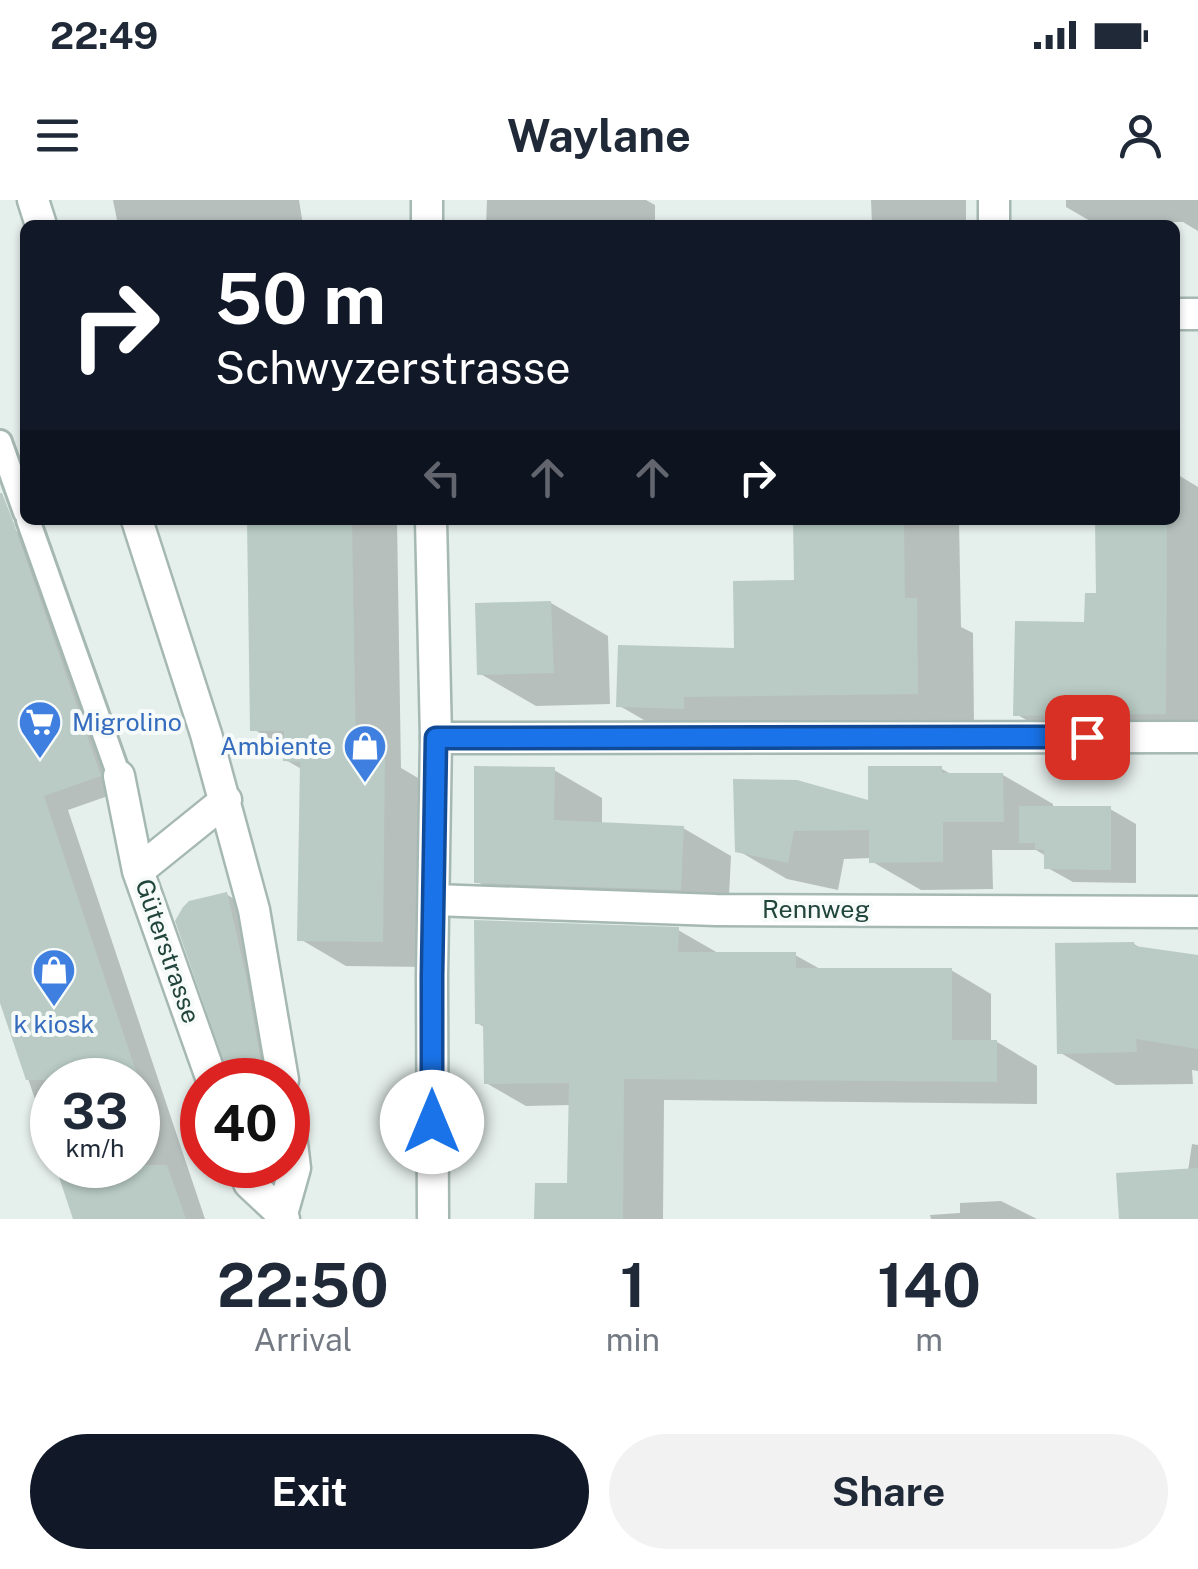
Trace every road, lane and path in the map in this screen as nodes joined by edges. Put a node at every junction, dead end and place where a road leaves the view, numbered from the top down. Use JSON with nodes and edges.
{"nodes":[{"id":1,"x":0,"y":442,"type":"edge"},
{"id":2,"x":20,"y":498,"type":"edge"},
{"id":3,"x":30,"y":525,"type":"edge"},
{"id":4,"x":139,"y":525,"type":"edge"},
{"id":5,"x":431,"y":525,"type":"edge"},
{"id":6,"x":1198,"y":736,"type":"edge"},
{"id":7,"x":436,"y":738,"type":"junction"},
{"id":8,"x":120,"y":776,"type":"joint"},
{"id":9,"x":226,"y":800,"type":"junction"},
{"id":10,"x":138,"y":871,"type":"junction"},
{"id":11,"x":434,"y":900,"type":"junction"},
{"id":12,"x":1198,"y":912,"type":"edge"},
{"id":13,"x":204,"y":1058,"type":"edge"},
{"id":14,"x":280,"y":1058,"type":"edge"},
{"id":15,"x":254,"y":1188,"type":"edge"},
{"id":16,"x":291,"y":1188,"type":"edge"},
{"id":17,"x":283,"y":1217,"type":"edge"},
{"id":18,"x":433,"y":1219,"type":"edge"}],
"edges":[{"from":1,"to":2,"type":"lane"},
{"from":3,"to":8,"type":"lane"},
{"from":4,"to":9,"type":"street"},
{"from":5,"to":7,"type":"street"},
{"from":6,"to":7,"type":"street"},
{"from":7,"to":11,"type":"street"},
{"from":8,"to":10,"type":"street"},
{"from":9,"to":10,"type":"street","name":"Güterstrasse"},
{"from":9,"to":14,"type":"street"},
{"from":10,"to":13,"type":"street","name":"Güterstrasse"},
{"from":11,"to":12,"type":"street","name":"Rennweg"},
{"from":11,"to":18,"type":"street"},
{"from":15,"to":17,"type":"street"},
{"from":16,"to":17,"type":"street"}]}
